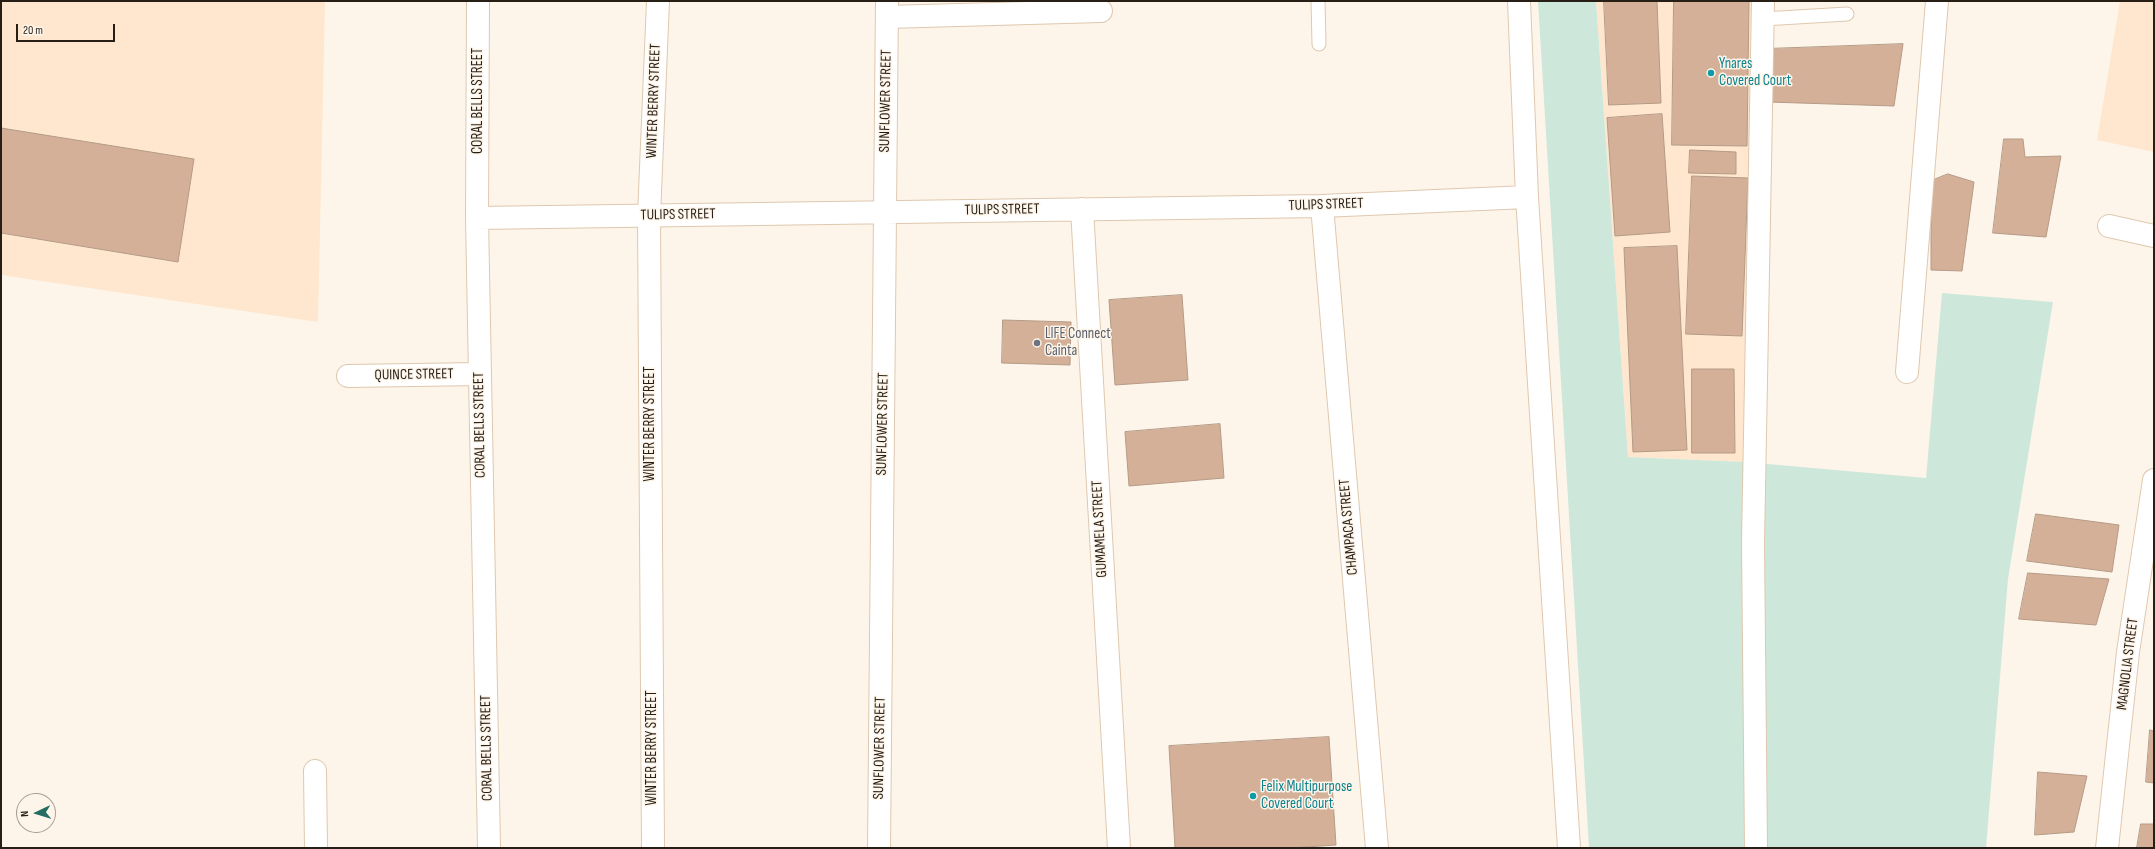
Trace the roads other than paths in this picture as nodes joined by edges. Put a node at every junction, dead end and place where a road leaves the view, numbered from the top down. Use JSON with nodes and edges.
{"nodes":[{"id":1,"x":478,"y":1,"type":"edge"},
{"id":2,"x":658,"y":1,"type":"edge"},
{"id":3,"x":1318,"y":1,"type":"edge"},
{"id":4,"x":1520,"y":1,"type":"edge"},
{"id":5,"x":1937,"y":1,"type":"edge"},
{"id":6,"x":887,"y":9,"type":"edge"},
{"id":7,"x":1763,"y":10,"type":"edge"},
{"id":8,"x":1101,"y":11,"type":"dead end"},
{"id":9,"x":1847,"y":14,"type":"dead end"},
{"id":10,"x":1319,"y":44,"type":"dead end"},
{"id":11,"x":1527,"y":197,"type":"junction"},
{"id":12,"x":1322,"y":206,"type":"junction"},
{"id":13,"x":1082,"y":209,"type":"junction"},
{"id":14,"x":885,"y":212,"type":"junction"},
{"id":15,"x":649,"y":216,"type":"junction"},
{"id":16,"x":477,"y":218,"type":"junction"},
{"id":17,"x":2109,"y":226,"type":"dead end"},
{"id":18,"x":2154,"y":236,"type":"edge"},
{"id":19,"x":1907,"y":372,"type":"dead end"},
{"id":20,"x":479,"y":374,"type":"junction"},
{"id":21,"x":348,"y":376,"type":"dead end"},
{"id":22,"x":2154,"y":480,"type":"edge"},
{"id":23,"x":315,"y":771,"type":"dead end"},
{"id":24,"x":316,"y":848,"type":"edge"},
{"id":25,"x":488,"y":848,"type":"edge"},
{"id":26,"x":653,"y":848,"type":"edge"},
{"id":27,"x":879,"y":848,"type":"edge"},
{"id":28,"x":1119,"y":848,"type":"edge"},
{"id":29,"x":1377,"y":848,"type":"edge"},
{"id":30,"x":1569,"y":848,"type":"edge"},
{"id":31,"x":1756,"y":848,"type":"edge"},
{"id":32,"x":2107,"y":848,"type":"edge"}],
"edges":[{"from":1,"to":16,"type":"street","name":"CORAL BELLS STREET"},
{"from":2,"to":15,"type":"street","name":"WINTER BERRY STREET"},
{"from":3,"to":10,"type":"lane"},
{"from":4,"to":11,"type":"street"},
{"from":5,"to":19,"type":"street"},
{"from":6,"to":8,"type":"street"},
{"from":6,"to":14,"type":"street","name":"SUNFLOWER STREET"},
{"from":7,"to":9,"type":"lane"},
{"from":7,"to":31,"type":"street"},
{"from":11,"to":12,"type":"street","name":"TULIPS STREET"},
{"from":11,"to":30,"type":"street"},
{"from":12,"to":13,"type":"street","name":"TULIPS STREET"},
{"from":12,"to":29,"type":"street","name":"CHAMPACA STREET"},
{"from":13,"to":14,"type":"street","name":"TULIPS STREET"},
{"from":13,"to":28,"type":"street","name":"GUMAMELA STREET"},
{"from":14,"to":15,"type":"street","name":"TULIPS STREET"},
{"from":14,"to":27,"type":"street","name":"SUNFLOWER STREET"},
{"from":15,"to":16,"type":"street","name":"TULIPS STREET"},
{"from":15,"to":26,"type":"street","name":"WINTER BERRY STREET"},
{"from":16,"to":20,"type":"street","name":"CORAL BELLS STREET"},
{"from":17,"to":18,"type":"street"},
{"from":20,"to":21,"type":"street","name":"QUINCE STREET"},
{"from":20,"to":25,"type":"street","name":"CORAL BELLS STREET"},
{"from":22,"to":32,"type":"street","name":"MAGNOLIA STREET"},
{"from":23,"to":24,"type":"street"}]}
